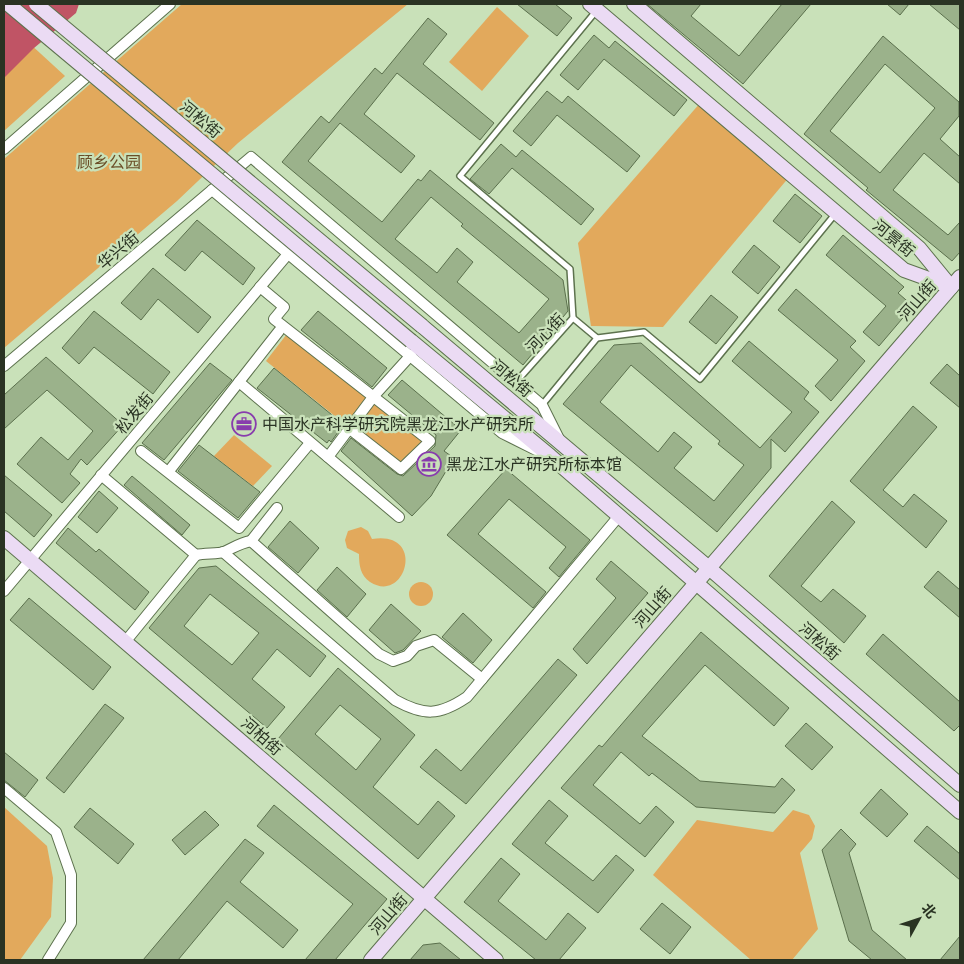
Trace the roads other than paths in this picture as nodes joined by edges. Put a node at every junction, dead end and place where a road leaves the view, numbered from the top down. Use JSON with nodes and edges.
{"nodes":[{"id":1,"x":8,"y":4,"type":"edge"},
{"id":2,"x":36,"y":4,"type":"edge"},
{"id":3,"x":170,"y":4,"type":"edge"},
{"id":4,"x":634,"y":4,"type":"edge"},
{"id":5,"x":593,"y":7,"type":"edge"},
{"id":6,"x":4,"y":149,"type":"edge"},
{"id":7,"x":212,"y":190,"type":"junction"},
{"id":8,"x":836,"y":213,"type":"junction"},
{"id":9,"x":288,"y":254,"type":"junction"},
{"id":10,"x":956,"y":282,"type":"edge"},
{"id":11,"x":260,"y":287,"type":"junction"},
{"id":12,"x":573,"y":318,"type":"junction"},
{"id":13,"x":279,"y":331,"type":"dead end"},
{"id":14,"x":597,"y":338,"type":"junction"},
{"id":15,"x":411,"y":348,"type":"junction"},
{"id":16,"x":4,"y":366,"type":"edge"},
{"id":17,"x":239,"y":382,"type":"junction"},
{"id":18,"x":516,"y":383,"type":"junction"},
{"id":19,"x":373,"y":397,"type":"junction"},
{"id":20,"x":542,"y":405,"type":"junction"},
{"id":21,"x":350,"y":429,"type":"junction"},
{"id":22,"x":560,"y":441,"type":"junction"},
{"id":23,"x":310,"y":443,"type":"junction"},
{"id":24,"x":142,"y":450,"type":"dead end"},
{"id":25,"x":328,"y":457,"type":"junction"},
{"id":26,"x":169,"y":471,"type":"junction"},
{"id":27,"x":101,"y":475,"type":"junction"},
{"id":28,"x":277,"y":508,"type":"dead end"},
{"id":29,"x":618,"y":516,"type":"junction"},
{"id":30,"x":399,"y":517,"type":"dead end"},
{"id":31,"x":4,"y":538,"type":"edge"},
{"id":32,"x":250,"y":541,"type":"junction"},
{"id":33,"x":223,"y":552,"type":"junction"},
{"id":34,"x":196,"y":555,"type":"junction"},
{"id":35,"x":30,"y":560,"type":"junction"},
{"id":36,"x":709,"y":568,"type":"junction"},
{"id":37,"x":696,"y":582,"type":"junction"},
{"id":38,"x":4,"y":591,"type":"edge"},
{"id":39,"x":125,"y":642,"type":"junction"},
{"id":40,"x":482,"y":679,"type":"junction"},
{"id":41,"x":960,"y":786,"type":"edge"},
{"id":42,"x":4,"y":788,"type":"edge"},
{"id":43,"x":960,"y":812,"type":"edge"},
{"id":44,"x":424,"y":899,"type":"junction"},
{"id":45,"x":48,"y":960,"type":"edge"},
{"id":46,"x":371,"y":960,"type":"edge"},
{"id":47,"x":496,"y":960,"type":"edge"}],
"edges":[{"from":1,"to":15,"type":"main road","bridge":true},
{"from":2,"to":22,"type":"main road","name":"河松街","bridge":true},
{"from":3,"to":6,"type":"street"},
{"from":4,"to":10,"type":"main road","name":"河景街"},
{"from":5,"to":8,"type":"main road","name":"河景街"},
{"from":5,"to":12,"type":"lane"},
{"from":7,"to":9,"type":"street"},
{"from":7,"to":16,"type":"street","name":"华兴街"},
{"from":7,"to":18,"type":"street","name":"华兴街"},
{"from":8,"to":10,"type":"main road","name":"河景街"},
{"from":8,"to":14,"type":"lane"},
{"from":9,"to":11,"type":"street","name":"松发街"},
{"from":9,"to":15,"type":"street"},
{"from":10,"to":36,"type":"main road","name":"河山街"},
{"from":11,"to":19,"type":"street"},
{"from":11,"to":27,"type":"street","name":"松发街"},
{"from":12,"to":14,"type":"lane","name":"河心街"},
{"from":12,"to":18,"type":"lane","name":"河心街"},
{"from":13,"to":17,"type":"street"},
{"from":14,"to":20,"type":"lane"},
{"from":15,"to":19,"type":"street"},
{"from":15,"to":29,"type":"main road"},
{"from":17,"to":23,"type":"street"},
{"from":17,"to":26,"type":"street"},
{"from":18,"to":20,"type":"street"},
{"from":19,"to":21,"type":"street"},
{"from":19,"to":21,"type":"street"},
{"from":20,"to":22,"type":"street"},
{"from":21,"to":25,"type":"street"},
{"from":22,"to":36,"type":"main road","name":"河松街"},
{"from":23,"to":25,"type":"street"},
{"from":23,"to":26,"type":"street"},
{"from":24,"to":26,"type":"street"},
{"from":25,"to":30,"type":"street"},
{"from":27,"to":34,"type":"street"},
{"from":27,"to":35,"type":"street","name":"松发街"},
{"from":28,"to":32,"type":"street"},
{"from":29,"to":37,"type":"main road"},
{"from":29,"to":40,"type":"street"},
{"from":31,"to":35,"type":"main road","name":"河柏街"},
{"from":32,"to":33,"type":"street"},
{"from":32,"to":40,"type":"street"},
{"from":33,"to":34,"type":"street"},
{"from":33,"to":40,"type":"street"},
{"from":34,"to":39,"type":"street"},
{"from":35,"to":38,"type":"street","name":"松发街"},
{"from":35,"to":39,"type":"main road","name":"河柏街"},
{"from":36,"to":37,"type":"main road","name":"河山街"},
{"from":36,"to":41,"type":"main road","name":"河松街"},
{"from":37,"to":43,"type":"main road"},
{"from":37,"to":44,"type":"main road","name":"河山街"},
{"from":39,"to":44,"type":"main road","name":"河柏街"},
{"from":42,"to":45,"type":"street"},
{"from":44,"to":46,"type":"main road","name":"河山街"},
{"from":44,"to":47,"type":"main road","name":"河柏街"}]}
